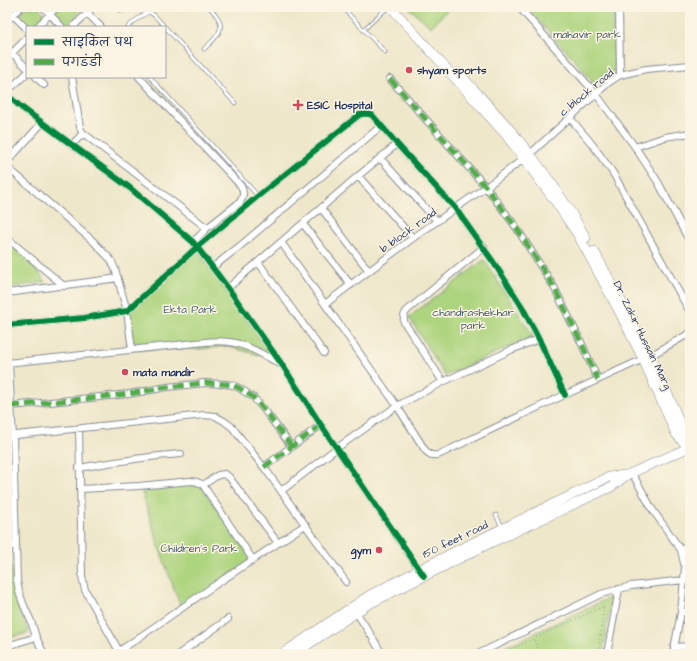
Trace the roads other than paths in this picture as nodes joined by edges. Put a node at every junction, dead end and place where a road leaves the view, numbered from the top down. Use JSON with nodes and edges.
{"nodes":[{"id":1,"x":21,"y":7,"type":"edge"},
{"id":2,"x":42,"y":7,"type":"edge"},
{"id":3,"x":57,"y":7,"type":"edge"},
{"id":4,"x":82,"y":7,"type":"edge"},
{"id":5,"x":92,"y":7,"type":"edge"},
{"id":6,"x":209,"y":7,"type":"edge"},
{"id":7,"x":342,"y":7,"type":"edge"},
{"id":8,"x":388,"y":7,"type":"edge"},
{"id":9,"x":391,"y":7,"type":"edge"},
{"id":10,"x":398,"y":7,"type":"edge"},
{"id":11,"x":519,"y":7,"type":"edge"},
{"id":12,"x":619,"y":7,"type":"edge"},
{"id":13,"x":7,"y":9,"type":"edge"},
{"id":14,"x":87,"y":13,"type":"junction"},
{"id":15,"x":50,"y":14,"type":"junction"},
{"id":16,"x":13,"y":15,"type":"junction"},
{"id":17,"x":7,"y":21,"type":"edge"},
{"id":18,"x":39,"y":26,"type":"edge"},
{"id":19,"x":61,"y":26,"type":"edge"},
{"id":20,"x":74,"y":26,"type":"edge"},
{"id":21,"x":100,"y":26,"type":"edge"},
{"id":22,"x":129,"y":26,"type":"edge"},
{"id":23,"x":164,"y":26,"type":"edge"},
{"id":24,"x":26,"y":28,"type":"edge"},
{"id":25,"x":166,"y":28,"type":"edge"},
{"id":26,"x":363,"y":30,"type":"junction"},
{"id":27,"x":26,"y":39,"type":"edge"},
{"id":28,"x":204,"y":49,"type":"dead end"},
{"id":29,"x":385,"y":52,"type":"dead end"},
{"id":30,"x":9,"y":53,"type":"edge"},
{"id":31,"x":690,"y":65,"type":"edge"},
{"id":32,"x":26,"y":67,"type":"edge"},
{"id":33,"x":26,"y":74,"type":"edge"},
{"id":34,"x":620,"y":75,"type":"junction"},
{"id":35,"x":37,"y":78,"type":"edge"},
{"id":36,"x":72,"y":78,"type":"edge"},
{"id":37,"x":139,"y":78,"type":"edge"},
{"id":38,"x":151,"y":78,"type":"edge"},
{"id":39,"x":390,"y":79,"type":"dead end"},
{"id":40,"x":7,"y":82,"type":"edge"},
{"id":41,"x":44,"y":85,"type":"dead end"},
{"id":42,"x":596,"y":94,"type":"junction"},
{"id":43,"x":7,"y":95,"type":"edge"},
{"id":44,"x":235,"y":103,"type":"dead end"},
{"id":45,"x":570,"y":118,"type":"junction"},
{"id":46,"x":42,"y":123,"type":"junction"},
{"id":47,"x":381,"y":126,"type":"junction"},
{"id":48,"x":84,"y":133,"type":"junction"},
{"id":49,"x":690,"y":133,"type":"edge"},
{"id":50,"x":397,"y":144,"type":"junction"},
{"id":51,"x":72,"y":145,"type":"junction"},
{"id":52,"x":635,"y":147,"type":"junction"},
{"id":53,"x":527,"y":156,"type":"junction"},
{"id":54,"x":380,"y":158,"type":"junction"},
{"id":55,"x":7,"y":162,"type":"edge"},
{"id":56,"x":7,"y":167,"type":"edge"},
{"id":57,"x":358,"y":176,"type":"junction"},
{"id":58,"x":486,"y":187,"type":"junction"},
{"id":59,"x":258,"y":196,"type":"junction"},
{"id":60,"x":322,"y":208,"type":"junction"},
{"id":61,"x":454,"y":208,"type":"junction"},
{"id":62,"x":437,"y":221,"type":"junction"},
{"id":63,"x":303,"y":224,"type":"junction"},
{"id":64,"x":207,"y":228,"type":"junction"},
{"id":65,"x":7,"y":238,"type":"edge"},
{"id":66,"x":413,"y":238,"type":"junction"},
{"id":67,"x":281,"y":242,"type":"junction"},
{"id":68,"x":690,"y":242,"type":"edge"},
{"id":69,"x":195,"y":244,"type":"junction"},
{"id":70,"x":484,"y":247,"type":"junction"},
{"id":71,"x":258,"y":262,"type":"junction"},
{"id":72,"x":213,"y":267,"type":"junction"},
{"id":73,"x":369,"y":270,"type":"junction"},
{"id":74,"x":118,"y":278,"type":"junction"},
{"id":75,"x":350,"y":285,"type":"junction"},
{"id":76,"x":64,"y":286,"type":"junction"},
{"id":77,"x":228,"y":288,"type":"junction"},
{"id":78,"x":7,"y":293,"type":"edge"},
{"id":79,"x":325,"y":304,"type":"junction"},
{"id":80,"x":127,"y":311,"type":"junction"},
{"id":81,"x":690,"y":312,"type":"edge"},
{"id":82,"x":7,"y":325,"type":"edge"},
{"id":83,"x":690,"y":333,"type":"edge"},
{"id":84,"x":539,"y":339,"type":"junction"},
{"id":85,"x":132,"y":350,"type":"junction"},
{"id":86,"x":324,"y":353,"type":"dead end"},
{"id":87,"x":646,"y":357,"type":"junction"},
{"id":88,"x":8,"y":363,"type":"edge"},
{"id":89,"x":283,"y":366,"type":"junction"},
{"id":90,"x":598,"y":380,"type":"junction"},
{"id":91,"x":443,"y":382,"type":"junction"},
{"id":92,"x":565,"y":395,"type":"junction"},
{"id":93,"x":11,"y":406,"type":"junction"},
{"id":94,"x":397,"y":406,"type":"junction"},
{"id":95,"x":321,"y":425,"type":"junction"},
{"id":96,"x":78,"y":428,"type":"junction"},
{"id":97,"x":10,"y":436,"type":"edge"},
{"id":98,"x":292,"y":447,"type":"junction"},
{"id":99,"x":689,"y":447,"type":"edge"},
{"id":100,"x":337,"y":448,"type":"junction"},
{"id":101,"x":181,"y":454,"type":"dead end"},
{"id":102,"x":79,"y":468,"type":"junction"},
{"id":103,"x":264,"y":468,"type":"junction"},
{"id":104,"x":630,"y":474,"type":"junction"},
{"id":105,"x":203,"y":485,"type":"junction"},
{"id":106,"x":80,"y":489,"type":"junction"},
{"id":107,"x":281,"y":491,"type":"junction"},
{"id":108,"x":496,"y":515,"type":"dead end"},
{"id":109,"x":305,"y":525,"type":"junction"},
{"id":110,"x":503,"y":528,"type":"junction"},
{"id":111,"x":278,"y":543,"type":"junction"},
{"id":112,"x":16,"y":546,"type":"junction"},
{"id":113,"x":690,"y":546,"type":"edge"},
{"id":114,"x":7,"y":547,"type":"edge"},
{"id":115,"x":680,"y":550,"type":"junction"},
{"id":116,"x":253,"y":560,"type":"junction"},
{"id":117,"x":422,"y":573,"type":"junction"},
{"id":118,"x":684,"y":580,"type":"junction"},
{"id":119,"x":346,"y":582,"type":"dead end"},
{"id":120,"x":619,"y":589,"type":"junction"},
{"id":121,"x":354,"y":609,"type":"junction"},
{"id":122,"x":681,"y":612,"type":"junction"},
{"id":123,"x":690,"y":612,"type":"edge"},
{"id":124,"x":228,"y":619,"type":"dead end"},
{"id":125,"x":36,"y":637,"type":"junction"},
{"id":126,"x":7,"y":646,"type":"edge"},
{"id":127,"x":690,"y":646,"type":"edge"},
{"id":128,"x":674,"y":647,"type":"junction"},
{"id":129,"x":117,"y":653,"type":"edge"},
{"id":130,"x":44,"y":654,"type":"edge"},
{"id":131,"x":179,"y":654,"type":"edge"},
{"id":132,"x":282,"y":654,"type":"edge"},
{"id":133,"x":294,"y":654,"type":"edge"},
{"id":134,"x":382,"y":654,"type":"edge"},
{"id":135,"x":478,"y":654,"type":"edge"},
{"id":136,"x":607,"y":654,"type":"edge"},
{"id":137,"x":673,"y":654,"type":"edge"}],
"edges":[{"from":1,"to":16,"type":"street"},
{"from":2,"to":15,"type":"street"},
{"from":3,"to":15,"type":"street"},
{"from":4,"to":14,"type":"street"},
{"from":5,"to":14,"type":"street"},
{"from":6,"to":28,"type":"lane"},
{"from":7,"to":26,"type":"lane"},
{"from":8,"to":26,"type":"lane"},
{"from":9,"to":53,"type":"street","name":"Dr. Zakir Hussain Marg"},
{"from":10,"to":53,"type":"street","name":"Dr. Zakir Hussain Marg"},
{"from":11,"to":42,"type":"street"},
{"from":12,"to":34,"type":"street"},
{"from":13,"to":16,"type":"street"},
{"from":14,"to":20,"type":"street"},
{"from":14,"to":21,"type":"street"},
{"from":15,"to":18,"type":"street"},
{"from":15,"to":19,"type":"street"},
{"from":16,"to":17,"type":"street"},
{"from":16,"to":24,"type":"street"},
{"from":22,"to":23,"type":"lane"},
{"from":25,"to":44,"type":"lane"},
{"from":26,"to":29,"type":"lane"},
{"from":27,"to":30,"type":"street"},
{"from":30,"to":32,"type":"street"},
{"from":31,"to":34,"type":"street","name":"c block road"},
{"from":33,"to":40,"type":"street"},
{"from":34,"to":42,"type":"street","name":"c block road"},
{"from":35,"to":41,"type":"street"},
{"from":36,"to":48,"type":"street"},
{"from":37,"to":64,"type":"street"},
{"from":38,"to":59,"type":"lane"},
{"from":39,"to":58,"type":"street"},
{"from":42,"to":45,"type":"street","name":"c block road"},
{"from":42,"to":52,"type":"street"},
{"from":43,"to":46,"type":"street"},
{"from":45,"to":53,"type":"street","name":"c block road"},
{"from":45,"to":81,"type":"street"},
{"from":46,"to":51,"type":"street"},
{"from":46,"to":55,"type":"street"},
{"from":47,"to":50,"type":"street"},
{"from":47,"to":59,"type":"street"},
{"from":47,"to":72,"type":"street"},
{"from":48,"to":51,"type":"street"},
{"from":48,"to":64,"type":"street"},
{"from":49,"to":52,"type":"street"},
{"from":50,"to":54,"type":"street"},
{"from":50,"to":61,"type":"street"},
{"from":51,"to":69,"type":"street"},
{"from":52,"to":68,"type":"street"},
{"from":53,"to":58,"type":"street","name":"b block road"},
{"from":53,"to":87,"type":"street","name":"Dr. Zakir Hussain Marg"},
{"from":54,"to":57,"type":"street"},
{"from":54,"to":62,"type":"street"},
{"from":56,"to":74,"type":"street"},
{"from":57,"to":60,"type":"street"},
{"from":57,"to":66,"type":"street"},
{"from":58,"to":61,"type":"street","name":"b block road"},
{"from":58,"to":90,"type":"street"},
{"from":59,"to":69,"type":"street"},
{"from":60,"to":63,"type":"street"},
{"from":60,"to":73,"type":"street"},
{"from":61,"to":62,"type":"street","name":"b block road"},
{"from":61,"to":70,"type":"street"},
{"from":62,"to":66,"type":"street","name":"b block road"},
{"from":63,"to":67,"type":"street"},
{"from":63,"to":75,"type":"street"},
{"from":64,"to":69,"type":"street"},
{"from":65,"to":76,"type":"street"},
{"from":66,"to":73,"type":"street","name":"b block road"},
{"from":67,"to":71,"type":"street"},
{"from":67,"to":79,"type":"street"},
{"from":69,"to":72,"type":"street"},
{"from":69,"to":80,"type":"street"},
{"from":70,"to":84,"type":"street"},
{"from":70,"to":91,"type":"street"},
{"from":71,"to":77,"type":"street"},
{"from":71,"to":86,"type":"street"},
{"from":72,"to":77,"type":"street"},
{"from":73,"to":75,"type":"street","name":"b block road"},
{"from":74,"to":76,"type":"street"},
{"from":74,"to":80,"type":"street"},
{"from":75,"to":79,"type":"street","name":"b block road"},
{"from":76,"to":78,"type":"street"},
{"from":77,"to":89,"type":"street"},
{"from":79,"to":94,"type":"street"},
{"from":80,"to":82,"type":"street"},
{"from":80,"to":85,"type":"street"},
{"from":83,"to":87,"type":"street"},
{"from":84,"to":91,"type":"street"},
{"from":84,"to":92,"type":"street"},
{"from":85,"to":88,"type":"street"},
{"from":85,"to":89,"type":"street"},
{"from":87,"to":90,"type":"street"},
{"from":87,"to":99,"type":"street","name":"Dr. Zakir Hussain Marg"},
{"from":88,"to":93,"type":"street"},
{"from":89,"to":95,"type":"street"},
{"from":90,"to":92,"type":"street"},
{"from":91,"to":94,"type":"street"},
{"from":92,"to":94,"type":"street"},
{"from":93,"to":97,"type":"street"},
{"from":93,"to":98,"type":"street"},
{"from":94,"to":100,"type":"street"},
{"from":95,"to":98,"type":"street"},
{"from":95,"to":100,"type":"street"},
{"from":96,"to":97,"type":"street"},
{"from":96,"to":102,"type":"street"},
{"from":96,"to":103,"type":"street"},
{"from":97,"to":112,"type":"street"},
{"from":98,"to":103,"type":"street"},
{"from":99,"to":104,"type":"street","name":"150 feet road"},
{"from":100,"to":107,"type":"street"},
{"from":100,"to":117,"type":"street"},
{"from":101,"to":102,"type":"street"},
{"from":102,"to":106,"type":"street"},
{"from":103,"to":107,"type":"street"},
{"from":104,"to":110,"type":"street","name":"150 feet road"},
{"from":104,"to":115,"type":"street"},
{"from":104,"to":117,"type":"street","name":"150 feet road"},
{"from":105,"to":106,"type":"street"},
{"from":105,"to":111,"type":"street"},
{"from":105,"to":116,"type":"street"},
{"from":106,"to":129,"type":"street"},
{"from":107,"to":109,"type":"street"},
{"from":108,"to":110,"type":"lane"},
{"from":109,"to":111,"type":"street"},
{"from":109,"to":119,"type":"street"},
{"from":110,"to":117,"type":"street","name":"150 feet road"},
{"from":111,"to":116,"type":"street"},
{"from":112,"to":114,"type":"street"},
{"from":112,"to":125,"type":"street"},
{"from":113,"to":115,"type":"street"},
{"from":115,"to":118,"type":"street"},
{"from":116,"to":129,"type":"street"},
{"from":117,"to":121,"type":"street","name":"150 feet road"},
{"from":118,"to":120,"type":"street"},
{"from":118,"to":122,"type":"street"},
{"from":120,"to":135,"type":"street"},
{"from":120,"to":136,"type":"street"},
{"from":121,"to":132,"type":"street","name":"150 feet road"},
{"from":121,"to":133,"type":"street","name":"150 feet road"},
{"from":121,"to":134,"type":"street"},
{"from":122,"to":123,"type":"street"},
{"from":122,"to":128,"type":"street"},
{"from":124,"to":131,"type":"street"},
{"from":125,"to":126,"type":"street"},
{"from":125,"to":130,"type":"street"},
{"from":127,"to":128,"type":"street"},
{"from":128,"to":137,"type":"street"}]}
